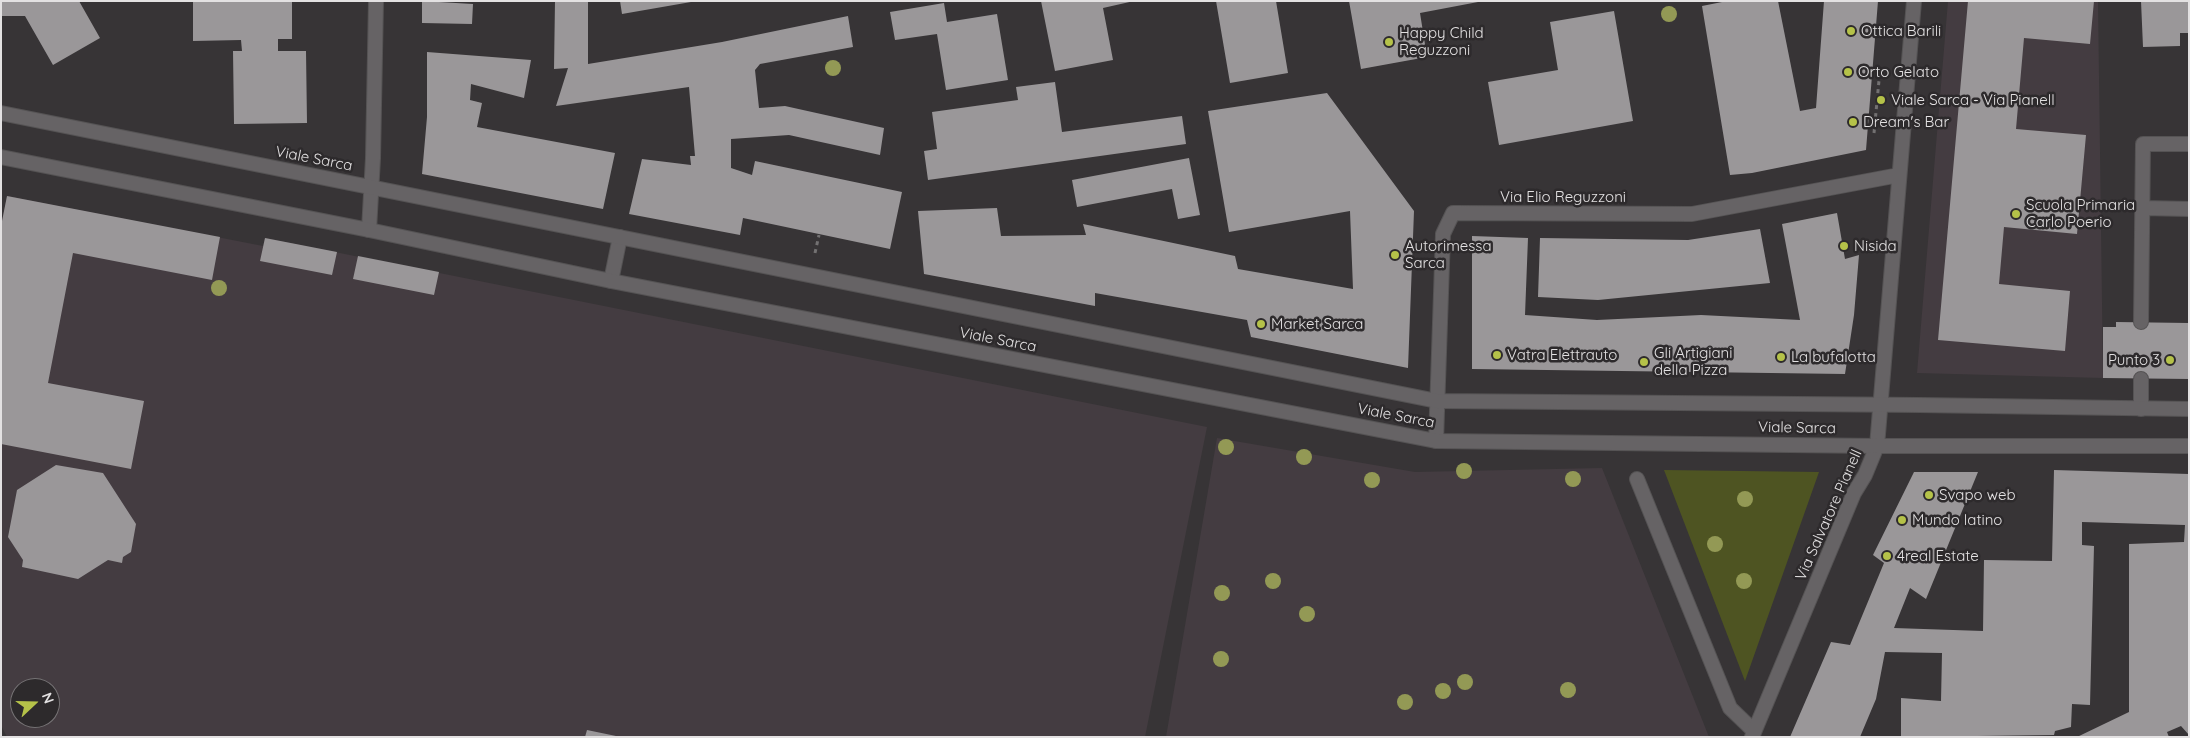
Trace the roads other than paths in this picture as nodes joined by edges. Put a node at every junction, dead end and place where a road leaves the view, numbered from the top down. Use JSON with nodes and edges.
{"nodes":[{"id":1,"x":376,"y":1,"type":"edge"},
{"id":2,"x":1914,"y":1,"type":"edge"},
{"id":3,"x":1,"y":113,"type":"edge"},
{"id":4,"x":2189,"y":144,"type":"edge"},
{"id":5,"x":4,"y":160,"type":"edge"},
{"id":6,"x":1899,"y":175,"type":"junction"},
{"id":7,"x":372,"y":187,"type":"junction"},
{"id":8,"x":2142,"y":208,"type":"junction"},
{"id":9,"x":2189,"y":209,"type":"edge"},
{"id":10,"x":369,"y":230,"type":"junction"},
{"id":11,"x":620,"y":237,"type":"junction"},
{"id":12,"x":611,"y":281,"type":"junction"},
{"id":13,"x":2142,"y":322,"type":"dead end"},
{"id":14,"x":2141,"y":378,"type":"dead end"},
{"id":15,"x":1437,"y":401,"type":"junction"},
{"id":16,"x":1880,"y":405,"type":"junction"},
{"id":17,"x":2141,"y":409,"type":"junction"},
{"id":18,"x":2189,"y":410,"type":"edge"},
{"id":19,"x":1436,"y":441,"type":"junction"},
{"id":20,"x":1877,"y":446,"type":"junction"},
{"id":21,"x":2189,"y":446,"type":"edge"},
{"id":22,"x":1637,"y":479,"type":"dead end"},
{"id":23,"x":1753,"y":734,"type":"edge"}],
"edges":[{"from":1,"to":7,"type":"street"},
{"from":2,"to":6,"type":"street","name":"Via Salvatore Pianell"},
{"from":3,"to":7,"type":"street","name":"Viale Sarca"},
{"from":4,"to":8,"type":"street"},
{"from":5,"to":10,"type":"street","name":"Viale Sarca"},
{"from":6,"to":15,"type":"street","name":"Via Elio Reguzzoni"},
{"from":6,"to":16,"type":"street","name":"Via Salvatore Pianell"},
{"from":7,"to":10,"type":"street"},
{"from":7,"to":11,"type":"street","name":"Viale Sarca"},
{"from":8,"to":9,"type":"street"},
{"from":8,"to":13,"type":"street"},
{"from":10,"to":12,"type":"street","name":"Viale Sarca"},
{"from":11,"to":12,"type":"street"},
{"from":11,"to":15,"type":"street","name":"Viale Sarca"},
{"from":12,"to":19,"type":"street","name":"Viale Sarca"},
{"from":14,"to":17,"type":"street"},
{"from":15,"to":16,"type":"street","name":"Viale Sarca"},
{"from":15,"to":19,"type":"street","name":"Via Elio Reguzzoni"},
{"from":16,"to":17,"type":"street","name":"Viale Sarca"},
{"from":16,"to":20,"type":"street","name":"Via Salvatore Pianell"},
{"from":17,"to":18,"type":"street","name":"Viale Sarca"},
{"from":19,"to":20,"type":"street","name":"Viale Sarca"},
{"from":20,"to":21,"type":"street","name":"Viale Sarca"},
{"from":20,"to":23,"type":"street","name":"Via Salvatore Pianell"},
{"from":22,"to":23,"type":"street","name":"Via Salvatore Pianell"}]}
